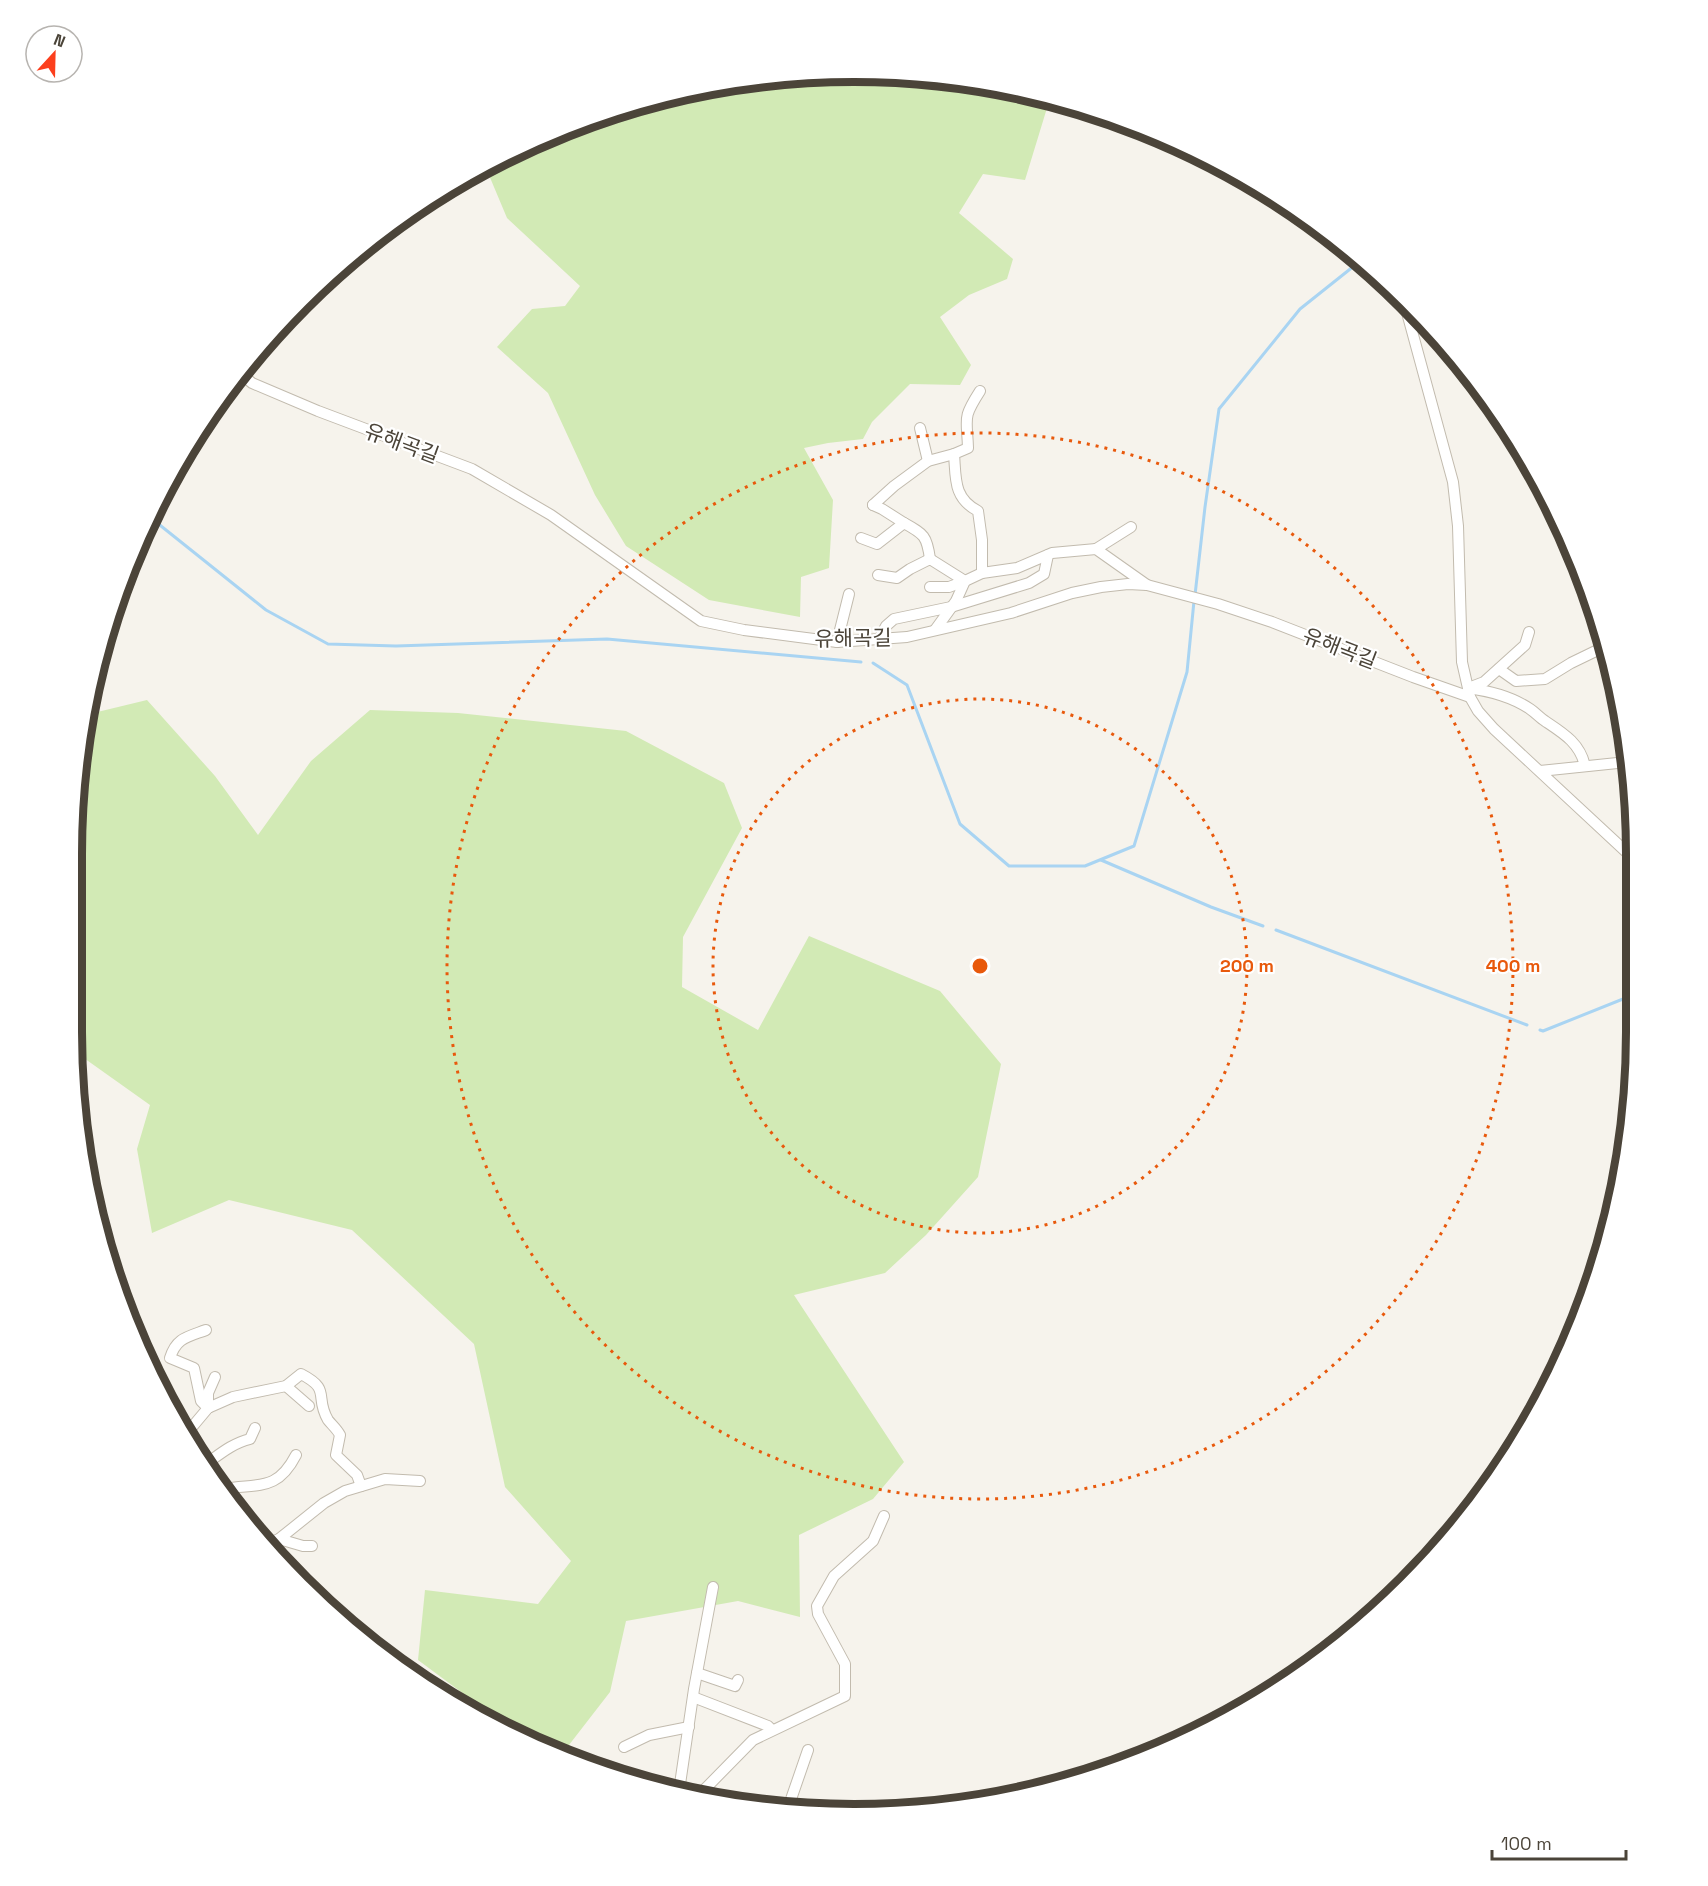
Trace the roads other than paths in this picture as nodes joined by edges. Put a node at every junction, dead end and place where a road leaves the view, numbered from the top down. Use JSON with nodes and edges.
{"nodes":[{"id":1,"x":1408,"y":317,"type":"edge"},
{"id":2,"x":247,"y":379,"type":"edge"},
{"id":3,"x":980,"y":391,"type":"dead end"},
{"id":4,"x":920,"y":428,"type":"dead end"},
{"id":5,"x":954,"y":454,"type":"junction"},
{"id":6,"x":928,"y":461,"type":"junction"},
{"id":7,"x":904,"y":523,"type":"junction"},
{"id":8,"x":1131,"y":527,"type":"dead end"},
{"id":9,"x":861,"y":538,"type":"dead end"},
{"id":10,"x":1096,"y":549,"type":"junction"},
{"id":11,"x":1048,"y":555,"type":"junction"},
{"id":12,"x":930,"y":559,"type":"junction"},
{"id":13,"x":982,"y":573,"type":"junction"},
{"id":14,"x":878,"y":575,"type":"dead end"},
{"id":15,"x":965,"y":581,"type":"junction"},
{"id":16,"x":1147,"y":585,"type":"junction"},
{"id":17,"x":930,"y":587,"type":"dead end"},
{"id":18,"x":849,"y":594,"type":"dead end"},
{"id":19,"x":951,"y":607,"type":"junction"},
{"id":20,"x":935,"y":630,"type":"junction"},
{"id":21,"x":1529,"y":632,"type":"dead end"},
{"id":22,"x":879,"y":639,"type":"junction"},
{"id":23,"x":837,"y":642,"type":"junction"},
{"id":24,"x":1598,"y":650,"type":"edge"},
{"id":25,"x":1499,"y":669,"type":"junction"},
{"id":26,"x":1469,"y":693,"type":"junction"},
{"id":27,"x":1620,"y":763,"type":"edge"},
{"id":28,"x":1585,"y":766,"type":"junction"},
{"id":29,"x":1540,"y":771,"type":"junction"},
{"id":30,"x":1626,"y":852,"type":"edge"},
{"id":31,"x":206,"y":1330,"type":"dead end"},
{"id":32,"x":215,"y":1377,"type":"dead end"},
{"id":33,"x":286,"y":1386,"type":"junction"},
{"id":34,"x":309,"y":1406,"type":"dead end"},
{"id":35,"x":208,"y":1408,"type":"junction"},
{"id":36,"x":192,"y":1427,"type":"edge"},
{"id":37,"x":255,"y":1428,"type":"dead end"},
{"id":38,"x":296,"y":1455,"type":"dead end"},
{"id":39,"x":212,"y":1460,"type":"edge"},
{"id":40,"x":420,"y":1481,"type":"dead end"},
{"id":41,"x":361,"y":1486,"type":"junction"},
{"id":42,"x":232,"y":1488,"type":"edge"},
{"id":43,"x":884,"y":1516,"type":"dead end"},
{"id":44,"x":274,"y":1541,"type":"edge"},
{"id":45,"x":312,"y":1546,"type":"dead end"},
{"id":46,"x":713,"y":1587,"type":"dead end"},
{"id":47,"x":697,"y":1673,"type":"junction"},
{"id":48,"x":738,"y":1680,"type":"dead end"},
{"id":49,"x":693,"y":1697,"type":"junction"},
{"id":50,"x":689,"y":1727,"type":"junction"},
{"id":51,"x":772,"y":1730,"type":"junction"},
{"id":52,"x":624,"y":1747,"type":"dead end"},
{"id":53,"x":808,"y":1750,"type":"dead end"},
{"id":54,"x":681,"y":1784,"type":"edge"},
{"id":55,"x":705,"y":1789,"type":"edge"},
{"id":56,"x":790,"y":1801,"type":"edge"}],
"edges":[{"from":1,"to":26,"type":"street"},
{"from":2,"to":23,"type":"street","name":"유해곡길"},
{"from":3,"to":5,"type":"street"},
{"from":4,"to":6,"type":"street"},
{"from":5,"to":6,"type":"street"},
{"from":5,"to":13,"type":"street"},
{"from":6,"to":7,"type":"street"},
{"from":7,"to":9,"type":"street"},
{"from":7,"to":12,"type":"street"},
{"from":8,"to":10,"type":"street"},
{"from":10,"to":11,"type":"street"},
{"from":10,"to":16,"type":"street"},
{"from":11,"to":13,"type":"street"},
{"from":11,"to":19,"type":"street"},
{"from":12,"to":14,"type":"street"},
{"from":12,"to":15,"type":"street"},
{"from":13,"to":15,"type":"street"},
{"from":15,"to":17,"type":"street"},
{"from":15,"to":19,"type":"street"},
{"from":16,"to":20,"type":"street","name":"유해곡길"},
{"from":16,"to":26,"type":"street","name":"유해곡길"},
{"from":18,"to":23,"type":"street"},
{"from":19,"to":20,"type":"street"},
{"from":19,"to":22,"type":"street"},
{"from":20,"to":22,"type":"street","name":"유해곡길"},
{"from":21,"to":25,"type":"street"},
{"from":22,"to":23,"type":"street","name":"유해곡길"},
{"from":24,"to":25,"type":"street"},
{"from":25,"to":26,"type":"street"},
{"from":26,"to":28,"type":"street","name":"유해곡길"},
{"from":26,"to":29,"type":"street"},
{"from":27,"to":28,"type":"street"},
{"from":28,"to":29,"type":"street"},
{"from":29,"to":30,"type":"street"},
{"from":31,"to":35,"type":"street"},
{"from":32,"to":35,"type":"street"},
{"from":33,"to":34,"type":"street"},
{"from":33,"to":35,"type":"street"},
{"from":33,"to":41,"type":"street"},
{"from":35,"to":36,"type":"street"},
{"from":37,"to":39,"type":"street"},
{"from":38,"to":42,"type":"street"},
{"from":40,"to":41,"type":"street"},
{"from":41,"to":44,"type":"street"},
{"from":43,"to":51,"type":"street"},
{"from":44,"to":45,"type":"street"},
{"from":46,"to":47,"type":"street"},
{"from":47,"to":48,"type":"street"},
{"from":47,"to":49,"type":"street"},
{"from":49,"to":50,"type":"street"},
{"from":49,"to":51,"type":"street"},
{"from":50,"to":52,"type":"street"},
{"from":50,"to":54,"type":"street"},
{"from":51,"to":55,"type":"street"},
{"from":53,"to":56,"type":"street"}]}
